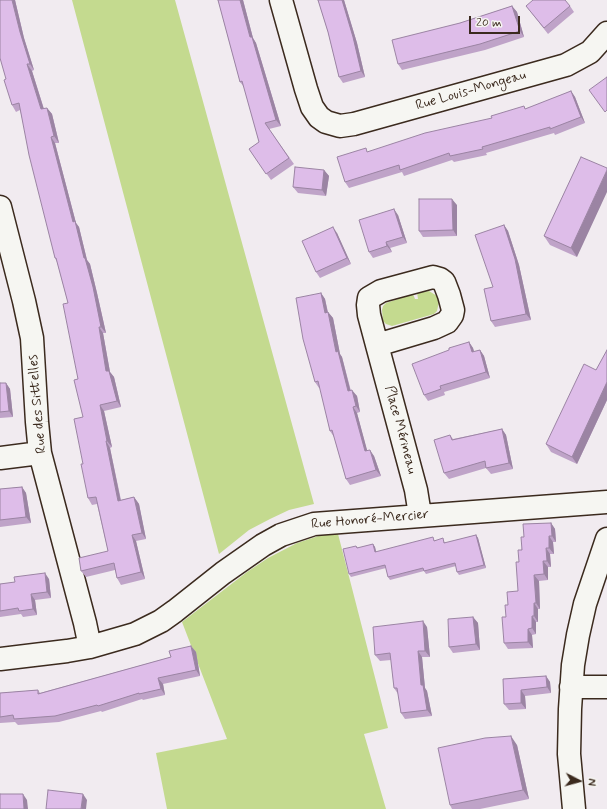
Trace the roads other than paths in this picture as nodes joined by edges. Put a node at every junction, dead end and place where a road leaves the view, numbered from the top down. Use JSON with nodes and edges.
{"nodes":[{"id":1,"x":281,"y":0,"type":"edge"},
{"id":2,"x":607,"y":33,"type":"edge"},
{"id":3,"x":0,"y":207,"type":"edge"},
{"id":4,"x":377,"y":345,"type":"dead end"},
{"id":5,"x":40,"y":453,"type":"junction"},
{"id":6,"x":0,"y":458,"type":"edge"},
{"id":7,"x":607,"y":502,"type":"edge"},
{"id":8,"x":420,"y":515,"type":"junction"},
{"id":9,"x":607,"y":539,"type":"edge"},
{"id":10,"x":90,"y":647,"type":"junction"},
{"id":11,"x":0,"y":659,"type":"edge"},
{"id":12,"x":572,"y":687,"type":"junction"},
{"id":13,"x":607,"y":687,"type":"edge"},
{"id":14,"x":574,"y":809,"type":"edge"}],
"edges":[{"from":1,"to":2,"type":"street","name":"Rue Louis-Mongeau"},
{"from":3,"to":5,"type":"street","name":"Rue des Sittelles"},
{"from":4,"to":8,"type":"street","name":"Place Mérineau"},
{"from":5,"to":6,"type":"street"},
{"from":5,"to":10,"type":"street","name":"Rue des Sittelles"},
{"from":7,"to":8,"type":"street","name":"Rue Honoré-Mercier"},
{"from":8,"to":10,"type":"street","name":"Rue Honoré-Mercier"},
{"from":9,"to":12,"type":"street"},
{"from":10,"to":11,"type":"street","name":"Rue Honoré-Mercier"},
{"from":12,"to":13,"type":"street"},
{"from":12,"to":14,"type":"street"}]}
